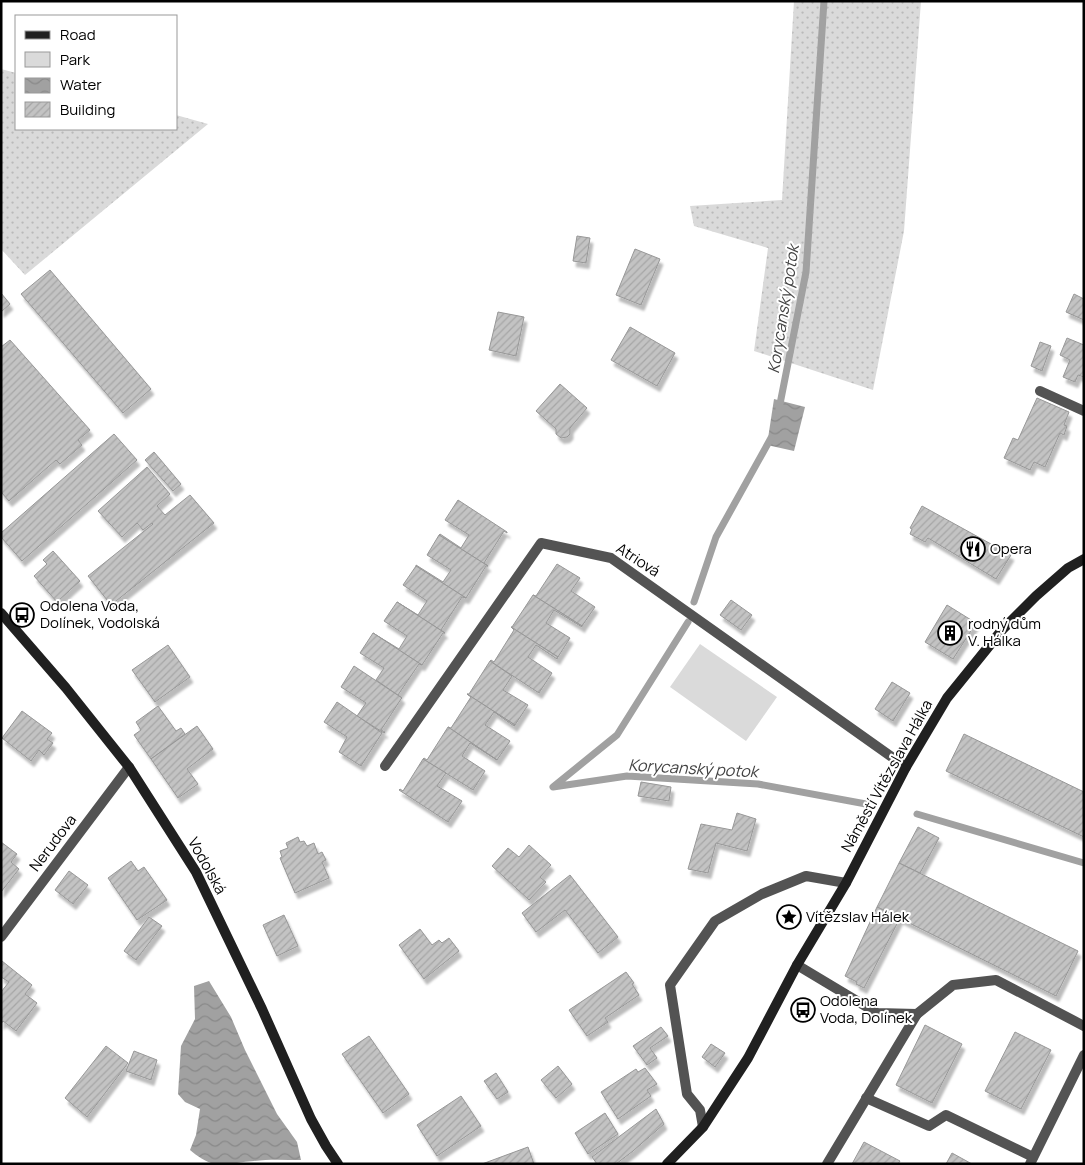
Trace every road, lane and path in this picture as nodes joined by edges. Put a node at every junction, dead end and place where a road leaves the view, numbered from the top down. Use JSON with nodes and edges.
{"nodes":[{"id":1,"x":1040,"y":391,"type":"dead end"},
{"id":2,"x":1084,"y":411,"type":"edge"},
{"id":3,"x":1084,"y":559,"type":"edge"},
{"id":4,"x":1,"y":613,"type":"edge"},
{"id":5,"x":385,"y":766,"type":"dead end"},
{"id":6,"x":129,"y":767,"type":"junction"},
{"id":7,"x":906,"y":767,"type":"junction"},
{"id":8,"x":846,"y":883,"type":"junction"},
{"id":9,"x":1,"y":937,"type":"edge"},
{"id":10,"x":798,"y":965,"type":"junction"},
{"id":11,"x":916,"y":1014,"type":"junction"},
{"id":12,"x":1084,"y":1026,"type":"edge"},
{"id":13,"x":1084,"y":1055,"type":"edge"},
{"id":14,"x":866,"y":1098,"type":"junction"},
{"id":15,"x":704,"y":1127,"type":"junction"},
{"id":16,"x":1032,"y":1160,"type":"edge"},
{"id":17,"x":338,"y":1164,"type":"edge"},
{"id":18,"x":667,"y":1164,"type":"edge"},
{"id":19,"x":827,"y":1164,"type":"edge"}],
"edges":[{"from":1,"to":2,"type":"street"},
{"from":3,"to":7,"type":"street","name":"Náměstí Vítězslava Hálka"},
{"from":4,"to":6,"type":"street","name":"Vodolská"},
{"from":5,"to":7,"type":"street","name":"Atriová"},
{"from":6,"to":9,"type":"street","name":"Nerudova"},
{"from":6,"to":17,"type":"street","name":"Vodolská"},
{"from":7,"to":8,"type":"street","name":"Náměstí Vítězslava Hálka"},
{"from":8,"to":10,"type":"street","name":"Náměstí Vítězslava Hálka"},
{"from":8,"to":15,"type":"street"},
{"from":10,"to":11,"type":"street"},
{"from":10,"to":15,"type":"street","name":"Náměstí Vítězslava Hálka"},
{"from":11,"to":12,"type":"street"},
{"from":11,"to":14,"type":"street"},
{"from":13,"to":16,"type":"street"},
{"from":14,"to":16,"type":"street"},
{"from":14,"to":19,"type":"street"},
{"from":15,"to":18,"type":"street","name":"Náměstí Vítězslava Hálka"}]}
